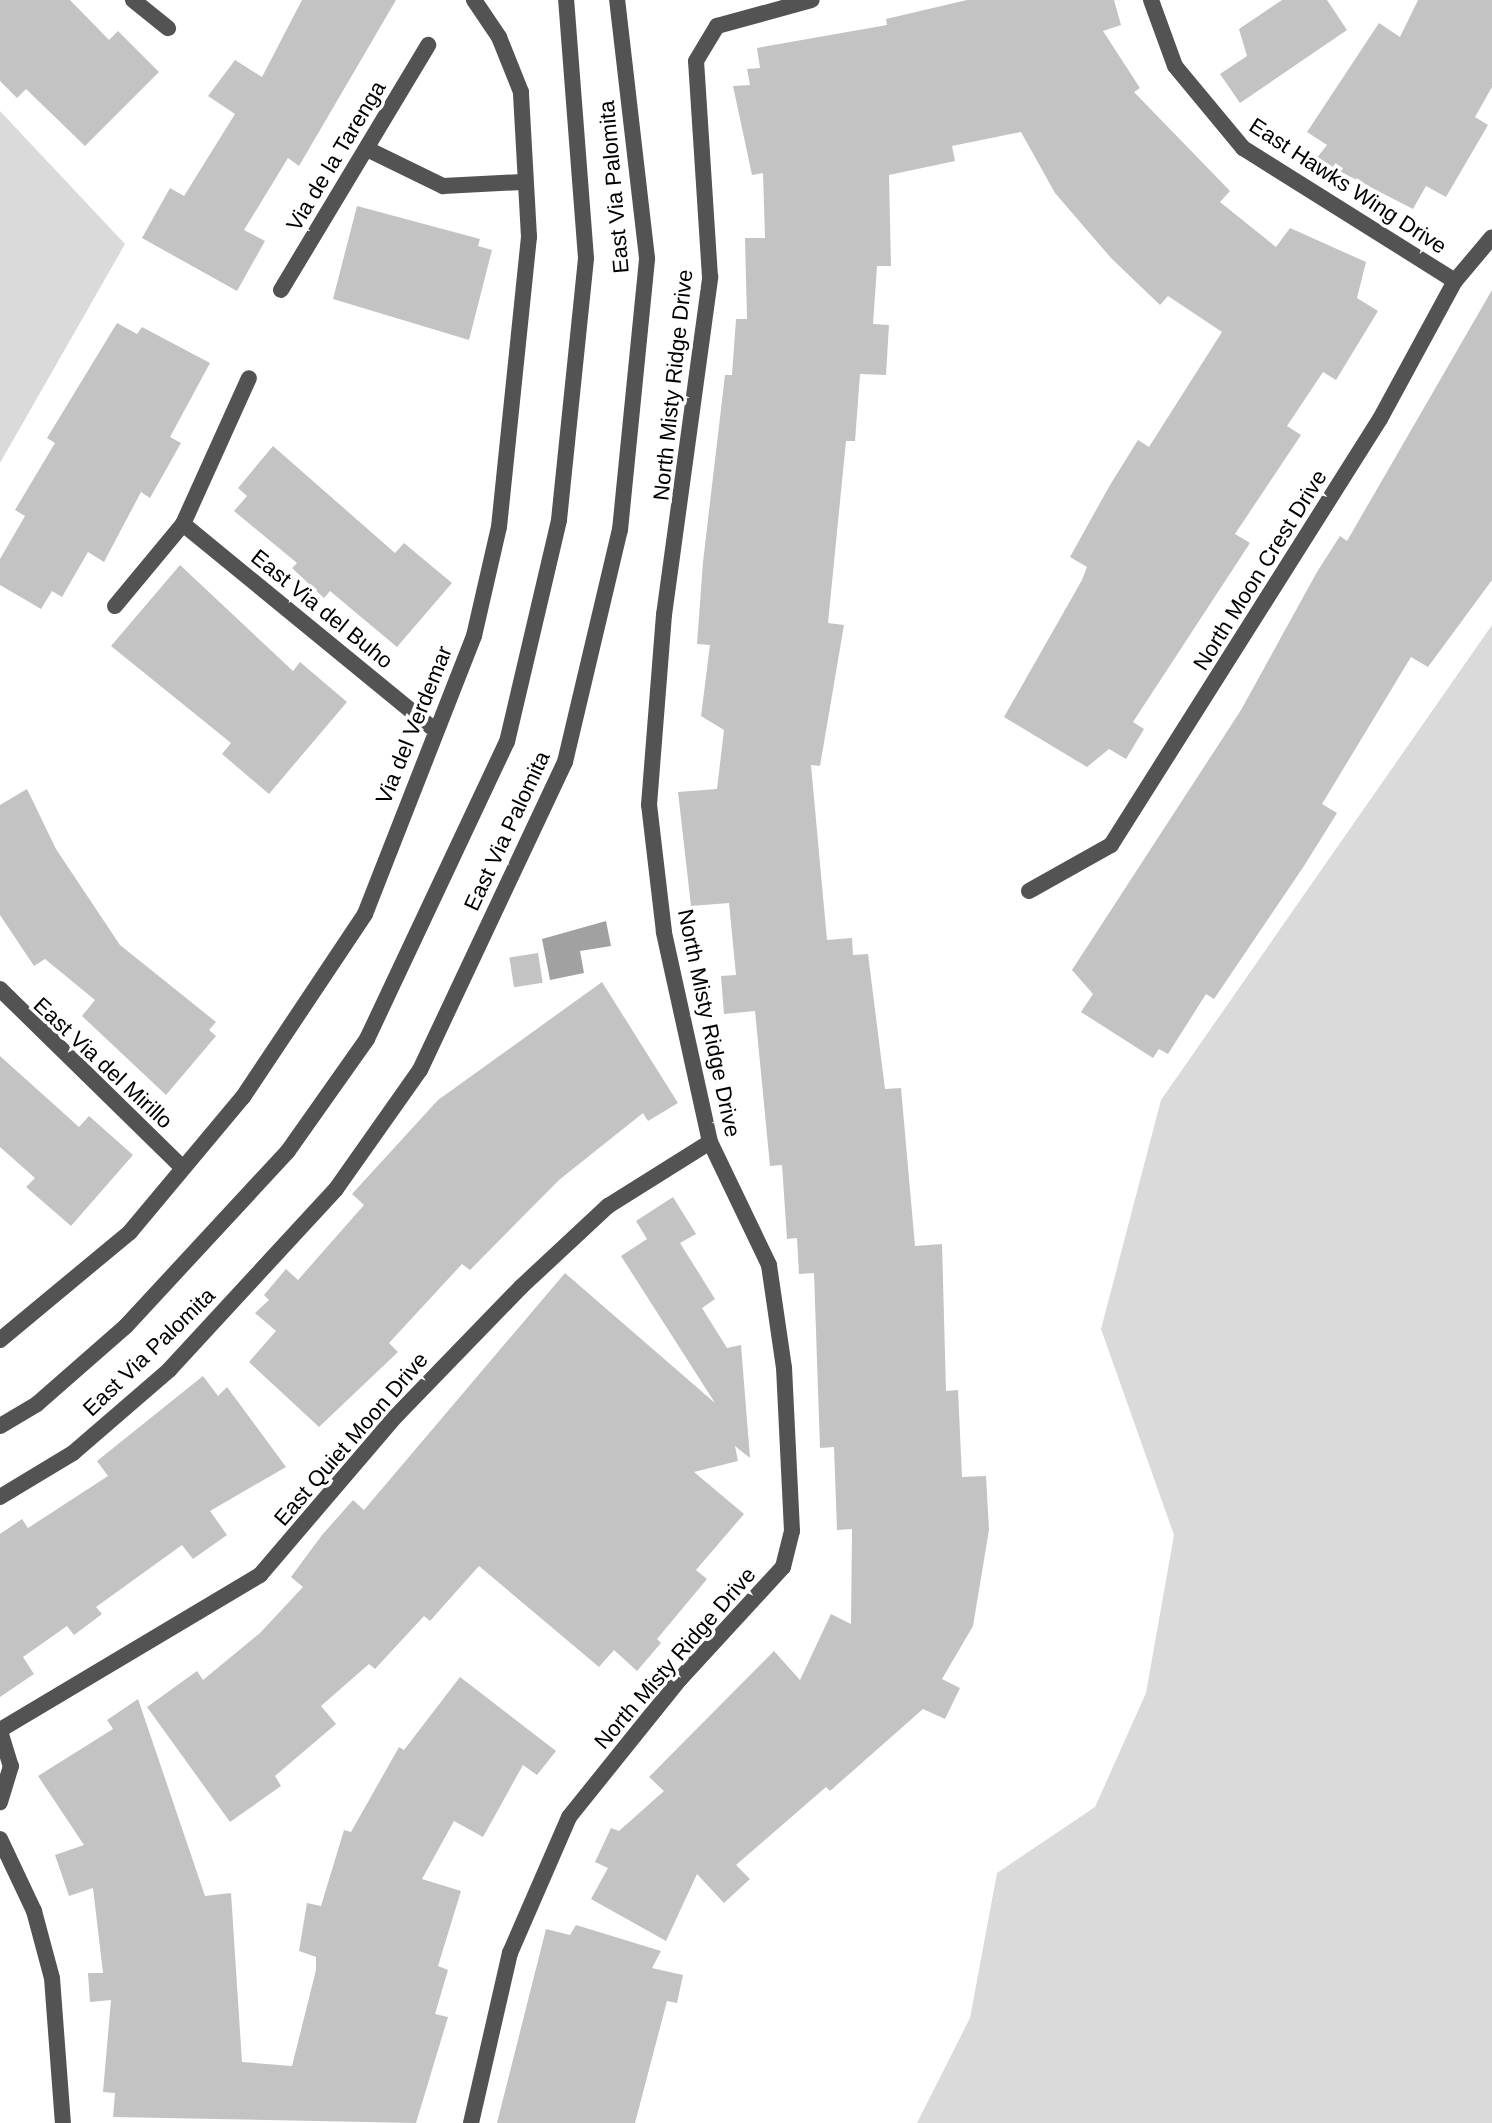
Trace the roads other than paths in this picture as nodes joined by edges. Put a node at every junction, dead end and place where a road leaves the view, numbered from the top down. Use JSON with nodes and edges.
{"nodes":[{"id":1,"x":133,"y":0,"type":"edge"},
{"id":2,"x":474,"y":0,"type":"edge"},
{"id":3,"x":566,"y":0,"type":"edge"},
{"id":4,"x":617,"y":0,"type":"edge"},
{"id":5,"x":812,"y":0,"type":"edge"},
{"id":6,"x":1151,"y":0,"type":"edge"},
{"id":7,"x":168,"y":28,"type":"dead end"},
{"id":8,"x":428,"y":45,"type":"dead end"},
{"id":9,"x":367,"y":149,"type":"junction"},
{"id":10,"x":522,"y":182,"type":"junction"},
{"id":11,"x":1492,"y":237,"type":"edge"},
{"id":12,"x":1455,"y":281,"type":"junction"},
{"id":13,"x":281,"y":290,"type":"dead end"},
{"id":14,"x":249,"y":378,"type":"dead end"},
{"id":15,"x":183,"y":524,"type":"junction"},
{"id":16,"x":115,"y":606,"type":"dead end"},
{"id":17,"x":432,"y":728,"type":"junction"},
{"id":18,"x":1029,"y":891,"type":"dead end"},
{"id":19,"x":0,"y":989,"type":"edge"},
{"id":20,"x":710,"y":1142,"type":"junction"},
{"id":21,"x":181,"y":1166,"type":"junction"},
{"id":22,"x":0,"y":1340,"type":"edge"},
{"id":23,"x":0,"y":1426,"type":"edge"},
{"id":24,"x":0,"y":1497,"type":"edge"},
{"id":25,"x":0,"y":1731,"type":"edge"},
{"id":26,"x":0,"y":1802,"type":"edge"},
{"id":27,"x":0,"y":1839,"type":"edge"},
{"id":28,"x":63,"y":2123,"type":"edge"},
{"id":29,"x":471,"y":2123,"type":"edge"}],
"edges":[{"from":1,"to":7,"type":"street"},
{"from":2,"to":10,"type":"street","name":"Via del Verdemar"},
{"from":3,"to":23,"type":"street","name":"East Via Palomita"},
{"from":4,"to":24,"type":"street","name":"East Via Palomita"},
{"from":5,"to":20,"type":"street","name":"North Misty Ridge Drive"},
{"from":6,"to":12,"type":"street","name":"East Hawks Wing Drive"},
{"from":8,"to":9,"type":"street","name":"Via de la Tarenga"},
{"from":9,"to":10,"type":"street"},
{"from":9,"to":13,"type":"street","name":"Via de la Tarenga"},
{"from":10,"to":17,"type":"street","name":"Via del Verdemar"},
{"from":11,"to":12,"type":"street","name":"North Moon Crest Drive"},
{"from":12,"to":18,"type":"street","name":"North Moon Crest Drive"},
{"from":14,"to":15,"type":"street"},
{"from":15,"to":16,"type":"street"},
{"from":15,"to":17,"type":"street","name":"East Via del Buho"},
{"from":17,"to":21,"type":"street","name":"Via del Verdemar"},
{"from":19,"to":21,"type":"street","name":"East Via del Mirillo"},
{"from":20,"to":25,"type":"street","name":"East Quiet Moon Drive"},
{"from":20,"to":29,"type":"street","name":"North Misty Ridge Drive"},
{"from":21,"to":22,"type":"street","name":"Via del Verdemar"},
{"from":25,"to":26,"type":"street"},
{"from":27,"to":28,"type":"street"}]}
